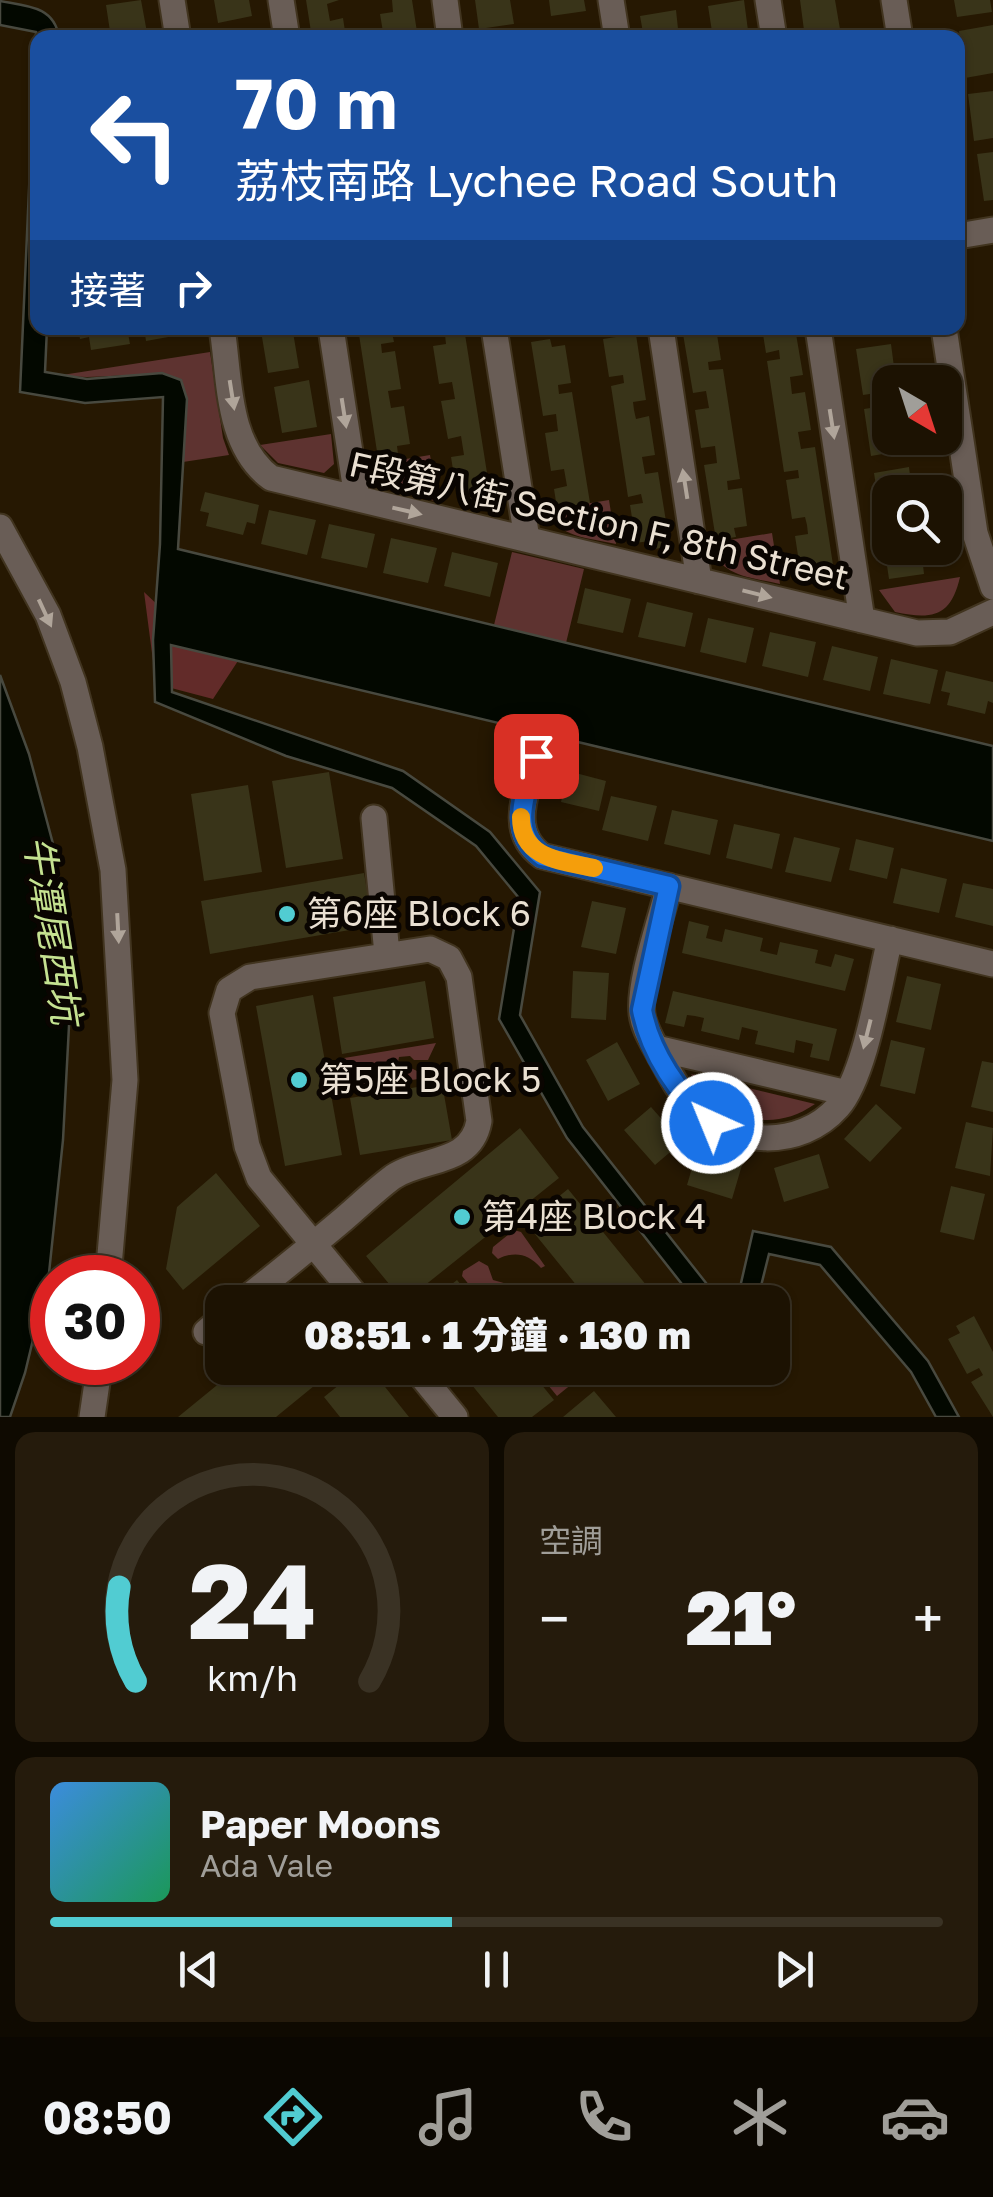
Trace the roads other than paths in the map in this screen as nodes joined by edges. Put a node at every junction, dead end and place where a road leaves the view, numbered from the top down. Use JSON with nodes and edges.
{"nodes":[{"id":1,"x":172,"y":0,"type":"edge"},
{"id":2,"x":281,"y":0,"type":"edge"},
{"id":3,"x":445,"y":0,"type":"edge"},
{"id":4,"x":611,"y":0,"type":"edge"},
{"id":5,"x":768,"y":0,"type":"edge"},
{"id":6,"x":894,"y":0,"type":"edge"},
{"id":7,"x":177,"y":30,"type":"edge"},
{"id":8,"x":286,"y":30,"type":"edge"},
{"id":9,"x":449,"y":30,"type":"edge"},
{"id":10,"x":616,"y":30,"type":"edge"},
{"id":11,"x":773,"y":30,"type":"edge"},
{"id":12,"x":899,"y":30,"type":"edge"},
{"id":13,"x":993,"y":230,"type":"edge"},
{"id":14,"x":965,"y":235,"type":"edge"},
{"id":15,"x":223,"y":335,"type":"edge"},
{"id":16,"x":332,"y":335,"type":"edge"},
{"id":17,"x":495,"y":335,"type":"edge"},
{"id":18,"x":662,"y":335,"type":"edge"},
{"id":19,"x":819,"y":335,"type":"edge"},
{"id":20,"x":945,"y":335,"type":"edge"},
{"id":21,"x":357,"y":498,"type":"junction"},
{"id":22,"x":0,"y":527,"type":"edge"},
{"id":23,"x":527,"y":539,"type":"junction"},
{"id":24,"x":699,"y":580,"type":"junction"},
{"id":25,"x":993,"y":587,"type":"edge"},
{"id":26,"x":993,"y":612,"type":"edge"},
{"id":27,"x":862,"y":620,"type":"junction"},
{"id":28,"x":536,"y":756,"type":"dead end"},
{"id":29,"x":374,"y":818,"type":"dead end"},
{"id":30,"x":669,"y":886,"type":"junction"},
{"id":31,"x":890,"y":939,"type":"junction"},
{"id":32,"x":388,"y":954,"type":"junction"},
{"id":33,"x":993,"y":964,"type":"edge"},
{"id":34,"x":656,"y":1048,"type":"junction"},
{"id":35,"x":846,"y":1093,"type":"junction"},
{"id":36,"x":314,"y":1244,"type":"junction"},
{"id":37,"x":110,"y":1255,"type":"edge"},
{"id":38,"x":263,"y":1285,"type":"edge"},
{"id":39,"x":348,"y":1285,"type":"edge"},
{"id":40,"x":97,"y":1385,"type":"edge"},
{"id":41,"x":429,"y":1385,"type":"edge"},
{"id":42,"x":92,"y":1417,"type":"edge"},
{"id":43,"x":455,"y":1417,"type":"edge"}],
"edges":[{"from":1,"to":7,"type":"street"},
{"from":2,"to":8,"type":"street"},
{"from":3,"to":9,"type":"street"},
{"from":4,"to":10,"type":"street"},
{"from":5,"to":11,"type":"street"},
{"from":6,"to":12,"type":"street"},
{"from":13,"to":14,"type":"street"},
{"from":15,"to":21,"type":"street","name":"F段第八街 Section F, 8th Street","one_way":true},
{"from":16,"to":21,"type":"street","one_way":true},
{"from":17,"to":23,"type":"street"},
{"from":24,"to":18,"type":"street","one_way":true},
{"from":19,"to":27,"type":"street","one_way":true},
{"from":20,"to":25,"type":"street"},
{"from":21,"to":23,"type":"street","name":"F段第八街 Section F, 8th Street","one_way":true},
{"from":22,"to":37,"type":"street","one_way":true},
{"from":23,"to":24,"type":"street","name":"F段第八街 Section F, 8th Street"},
{"from":24,"to":27,"type":"street","name":"F段第八街 Section F, 8th Street","one_way":true},
{"from":26,"to":27,"type":"street","name":"F段第八街 Section F, 8th Street"},
{"from":28,"to":30,"type":"street"},
{"from":29,"to":32,"type":"street"},
{"from":30,"to":31,"type":"street"},
{"from":30,"to":34,"type":"street"},
{"from":31,"to":33,"type":"street"},
{"from":31,"to":35,"type":"street","one_way":true},
{"from":32,"to":36,"type":"street"},
{"from":32,"to":36,"type":"street"},
{"from":34,"to":35,"type":"street"},
{"from":34,"to":35,"type":"street"},
{"from":36,"to":38,"type":"street"},
{"from":36,"to":39,"type":"street"},
{"from":40,"to":42,"type":"street"},
{"from":41,"to":43,"type":"street"}]}
